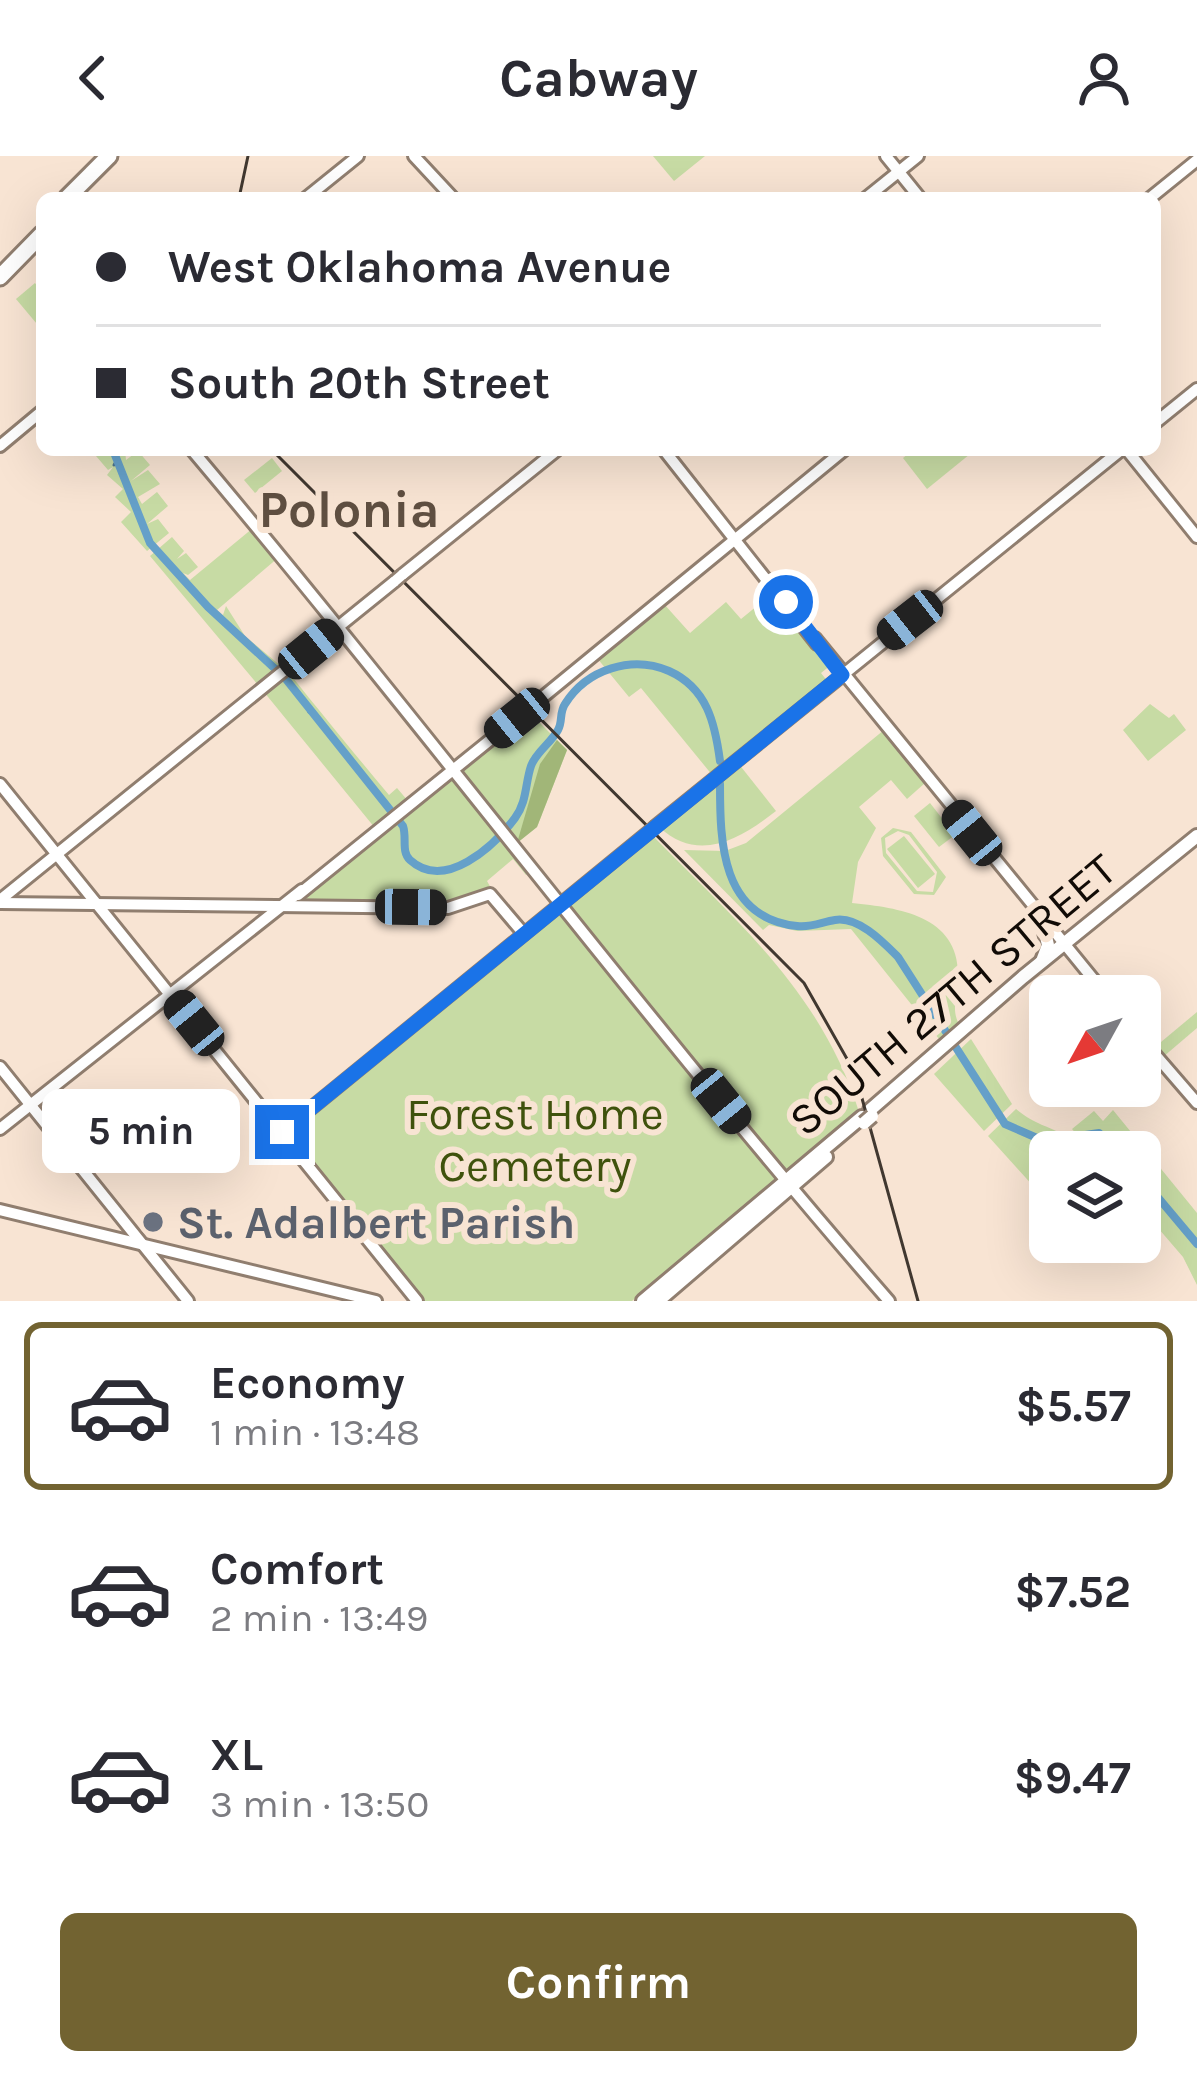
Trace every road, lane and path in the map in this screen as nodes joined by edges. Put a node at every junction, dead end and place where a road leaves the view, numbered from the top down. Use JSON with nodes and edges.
{"nodes":[{"id":1,"x":109,"y":156,"type":"edge"},
{"id":2,"x":119,"y":156,"type":"edge"},
{"id":3,"x":358,"y":156,"type":"edge"},
{"id":4,"x":886,"y":156,"type":"edge"},
{"id":5,"x":918,"y":156,"type":"edge"},
{"id":6,"x":419,"y":158,"type":"edge"},
{"id":7,"x":1197,"y":160,"type":"edge"},
{"id":8,"x":899,"y":172,"type":"junction"},
{"id":9,"x":73,"y":192,"type":"edge"},
{"id":10,"x":83,"y":192,"type":"edge"},
{"id":11,"x":313,"y":192,"type":"edge"},
{"id":12,"x":448,"y":192,"type":"edge"},
{"id":13,"x":874,"y":192,"type":"edge"},
{"id":14,"x":915,"y":192,"type":"edge"},
{"id":15,"x":1157,"y":192,"type":"edge"},
{"id":16,"x":36,"y":230,"type":"edge"},
{"id":17,"x":36,"y":238,"type":"edge"},
{"id":18,"x":18,"y":252,"type":"junction"},
{"id":19,"x":0,"y":265,"type":"edge"},
{"id":20,"x":0,"y":277,"type":"edge"},
{"id":21,"x":1197,"y":389,"type":"edge"},
{"id":22,"x":36,"y":416,"type":"edge"},
{"id":23,"x":1161,"y":418,"type":"edge"},
{"id":24,"x":0,"y":446,"type":"edge"},
{"id":25,"x":197,"y":456,"type":"edge"},
{"id":26,"x":550,"y":456,"type":"edge"},
{"id":27,"x":669,"y":456,"type":"edge"},
{"id":28,"x":837,"y":456,"type":"edge"},
{"id":29,"x":1116,"y":456,"type":"edge"},
{"id":30,"x":1129,"y":456,"type":"edge"},
{"id":31,"x":1197,"y":537,"type":"edge"},
{"id":32,"x":736,"y":539,"type":"junction"},
{"id":33,"x":340,"y":625,"type":"junction"},
{"id":34,"x":844,"y":673,"type":"junction"},
{"id":35,"x":454,"y":768,"type":"junction"},
{"id":36,"x":0,"y":784,"type":"edge"},
{"id":37,"x":1194,"y":845,"type":"edge"},
{"id":38,"x":58,"y":854,"type":"junction"},
{"id":39,"x":992,"y":859,"type":"junction"},
{"id":40,"x":300,"y":897,"type":"junction"},
{"id":41,"x":0,"y":902,"type":"edge"},
{"id":42,"x":562,"y":903,"type":"junction"},
{"id":43,"x":99,"y":904,"type":"junction"},
{"id":44,"x":280,"y":904,"type":"junction"},
{"id":45,"x":1106,"y":916,"type":"junction"},
{"id":46,"x":1044,"y":928,"type":"junction"},
{"id":47,"x":524,"y":934,"type":"junction"},
{"id":48,"x":1064,"y":949,"type":"junction"},
{"id":49,"x":1040,"y":963,"type":"junction"},
{"id":50,"x":1086,"y":975,"type":"edge"},
{"id":51,"x":171,"y":993,"type":"junction"},
{"id":52,"x":996,"y":1004,"type":"junction"},
{"id":53,"x":1161,"y":1061,"type":"edge"},
{"id":54,"x":0,"y":1067,"type":"edge"},
{"id":55,"x":1197,"y":1102,"type":"edge"},
{"id":56,"x":30,"y":1105,"type":"junction"},
{"id":57,"x":0,"y":1129,"type":"edge"},
{"id":58,"x":282,"y":1132,"type":"junction"},
{"id":59,"x":788,"y":1185,"type":"junction"},
{"id":60,"x":0,"y":1210,"type":"edge"},
{"id":61,"x":142,"y":1246,"type":"junction"},
{"id":62,"x":188,"y":1301,"type":"edge"},
{"id":63,"x":376,"y":1301,"type":"edge"},
{"id":64,"x":417,"y":1301,"type":"edge"},
{"id":65,"x":643,"y":1301,"type":"edge"},
{"id":66,"x":658,"y":1301,"type":"edge"},
{"id":67,"x":889,"y":1301,"type":"edge"}],
"edges":[{"from":1,"to":9,"type":"highway"},
{"from":2,"to":10,"type":"highway"},
{"from":3,"to":11,"type":"street"},
{"from":4,"to":8,"type":"street"},
{"from":5,"to":8,"type":"street"},
{"from":6,"to":12,"type":"street"},
{"from":7,"to":15,"type":"street"},
{"from":8,"to":13,"type":"street"},
{"from":8,"to":14,"type":"street"},
{"from":16,"to":18,"type":"highway"},
{"from":17,"to":18,"type":"highway"},
{"from":18,"to":19,"type":"highway"},
{"from":18,"to":20,"type":"highway"},
{"from":21,"to":23,"type":"street"},
{"from":22,"to":24,"type":"street"},
{"from":25,"to":33,"type":"street"},
{"from":26,"to":33,"type":"street"},
{"from":27,"to":32,"type":"street"},
{"from":28,"to":32,"type":"street"},
{"from":29,"to":34,"type":"street"},
{"from":30,"to":31,"type":"street"},
{"from":32,"to":34,"type":"street"},
{"from":32,"to":35,"type":"street"},
{"from":33,"to":35,"type":"street"},
{"from":33,"to":38,"type":"street"},
{"from":34,"to":39,"type":"street"},
{"from":34,"to":42,"type":"street"},
{"from":35,"to":40,"type":"street"},
{"from":35,"to":42,"type":"street"},
{"from":36,"to":38,"type":"street"},
{"from":37,"to":45,"type":"main road","name":"SOUTH 27TH STREET"},
{"from":37,"to":45,"type":"main road","name":"SOUTH 27TH STREET"},
{"from":38,"to":41,"type":"street"},
{"from":38,"to":43,"type":"street"},
{"from":39,"to":46,"type":"street"},
{"from":39,"to":48,"type":"street"},
{"from":40,"to":44,"type":"street"},
{"from":40,"to":47,"type":"street"},
{"from":41,"to":43,"type":"street"},
{"from":42,"to":47,"type":"street"},
{"from":42,"to":59,"type":"street"},
{"from":43,"to":44,"type":"street"},
{"from":43,"to":51,"type":"street"},
{"from":44,"to":51,"type":"street"},
{"from":45,"to":48,"type":"main road","name":"SOUTH 27TH STREET"},
{"from":46,"to":48,"type":"street"},
{"from":46,"to":49,"type":"main road"},
{"from":47,"to":58,"type":"street"},
{"from":48,"to":49,"type":"main road","name":"SOUTH 27TH STREET"},
{"from":48,"to":50,"type":"street"},
{"from":48,"to":52,"type":"main road","name":"SOUTH 27TH STREET"},
{"from":49,"to":52,"type":"main road","name":"SOUTH 27TH STREET"},
{"from":51,"to":56,"type":"street"},
{"from":51,"to":58,"type":"street"},
{"from":52,"to":59,"type":"main road","name":"SOUTH 27TH STREET"},
{"from":53,"to":55,"type":"street"},
{"from":54,"to":56,"type":"street"},
{"from":56,"to":57,"type":"street"},
{"from":56,"to":61,"type":"street"},
{"from":58,"to":64,"type":"street"},
{"from":59,"to":65,"type":"main road","name":"SOUTH 27TH STREET"},
{"from":59,"to":66,"type":"main road","name":"SOUTH 27TH STREET"},
{"from":59,"to":67,"type":"street"},
{"from":60,"to":61,"type":"street"},
{"from":61,"to":62,"type":"street"},
{"from":61,"to":63,"type":"street"}]}
